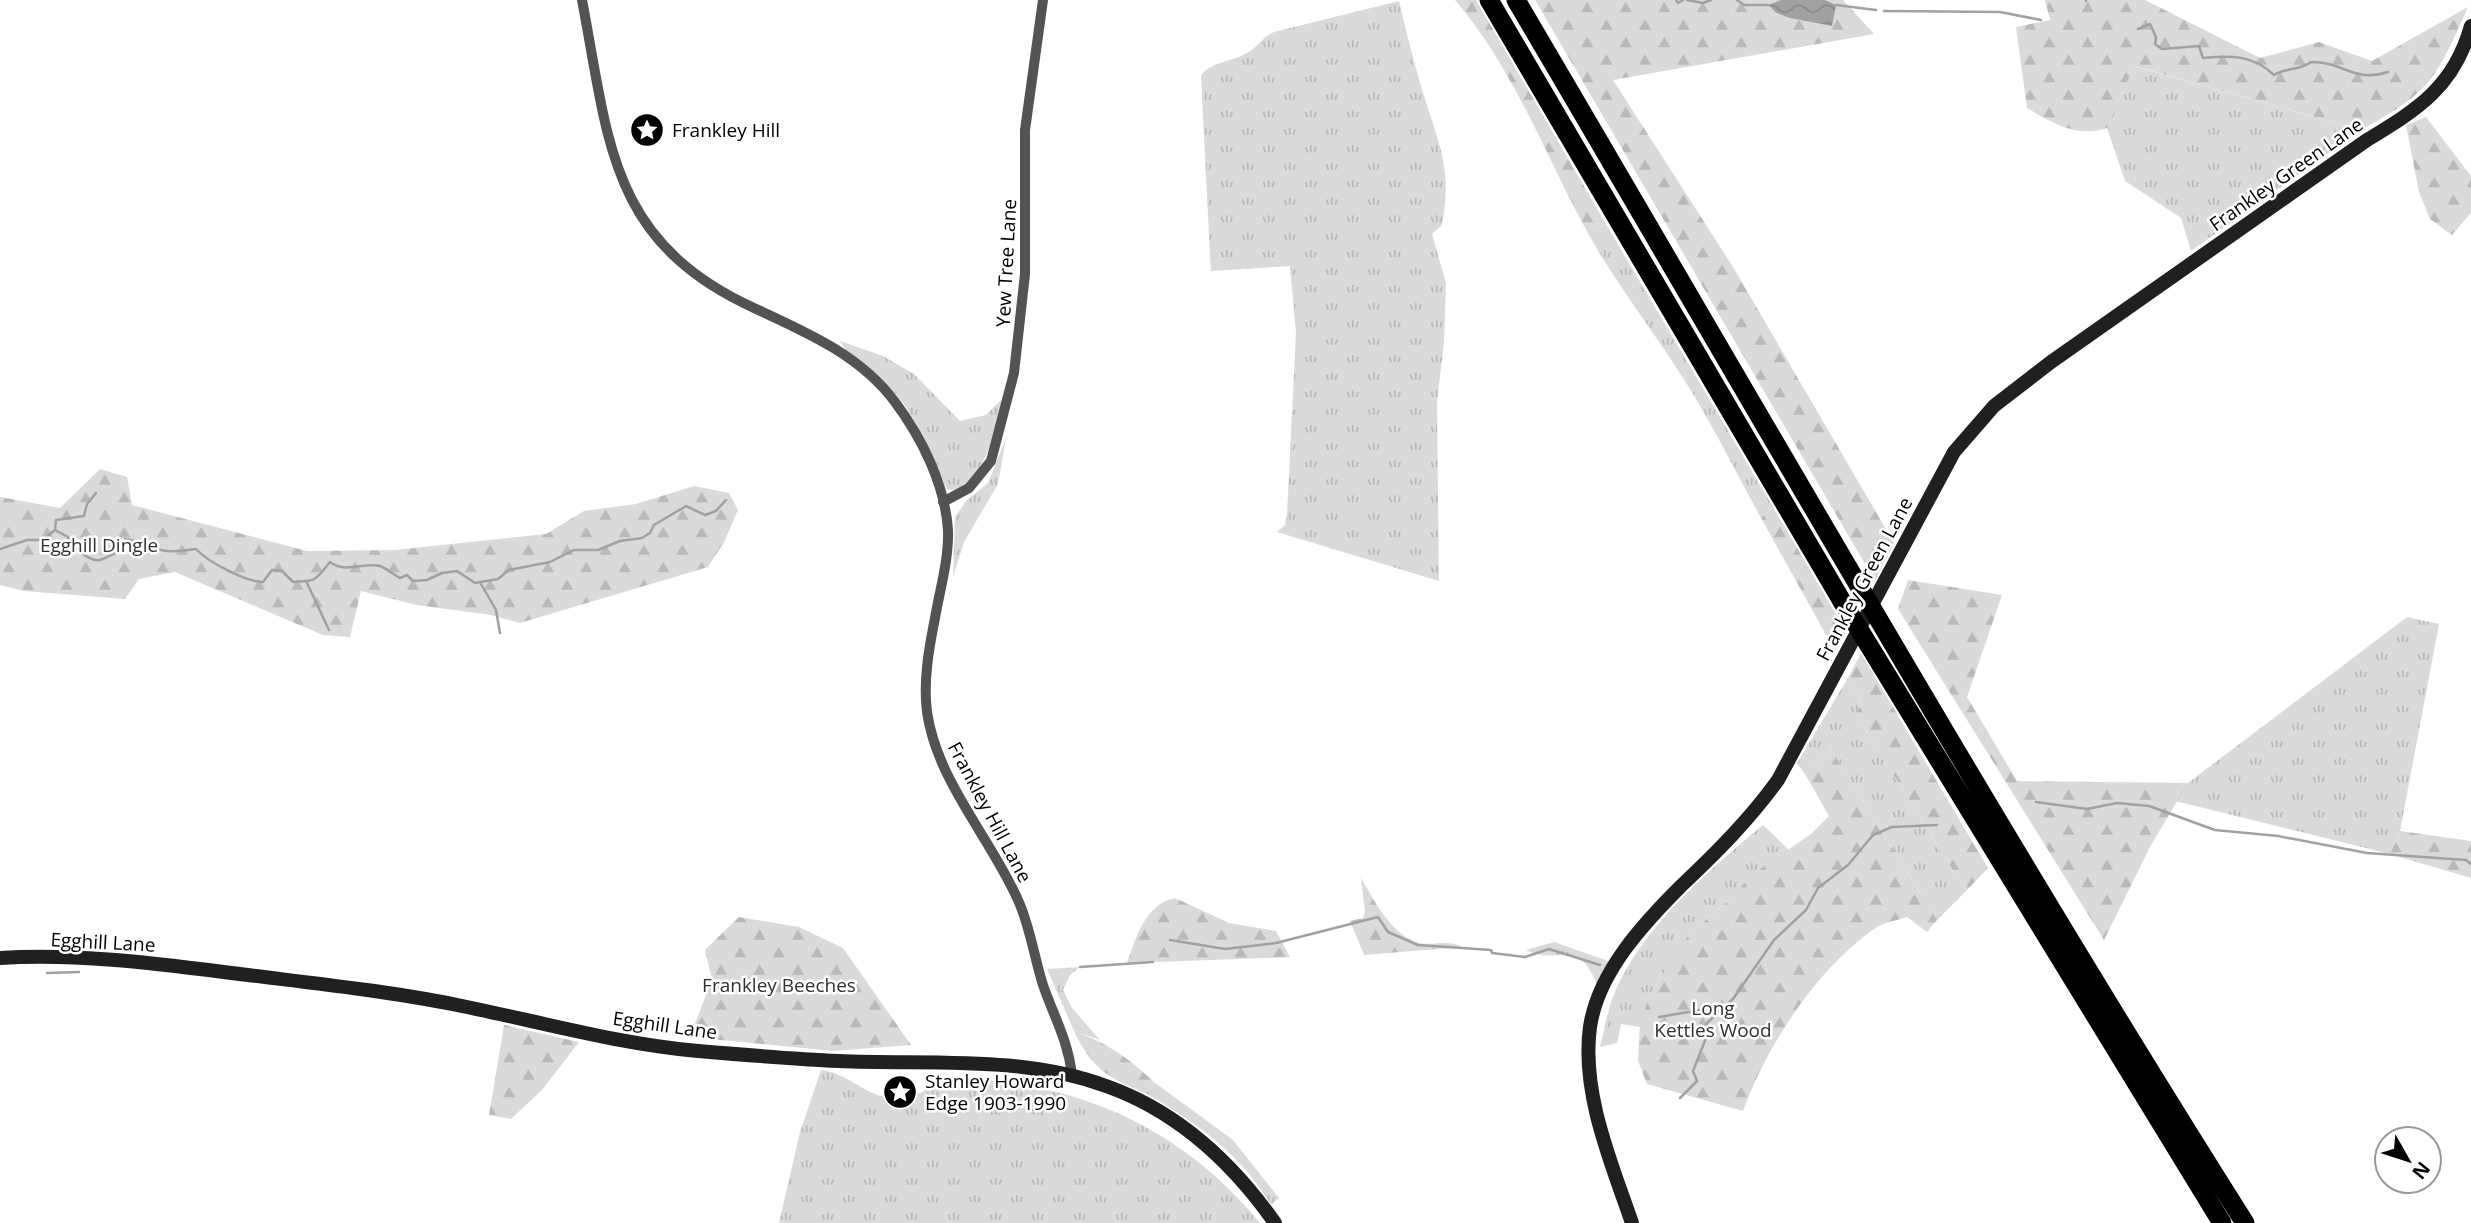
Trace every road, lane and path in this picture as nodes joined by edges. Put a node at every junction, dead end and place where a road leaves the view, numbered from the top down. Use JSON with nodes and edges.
{"nodes":[{"id":1,"x":582,"y":0,"type":"edge"},
{"id":2,"x":1043,"y":0,"type":"edge"},
{"id":3,"x":1489,"y":0,"type":"edge"},
{"id":4,"x":1516,"y":0,"type":"edge"},
{"id":5,"x":2471,"y":26,"type":"edge"},
{"id":6,"x":943,"y":502,"type":"junction"},
{"id":7,"x":0,"y":958,"type":"edge"},
{"id":8,"x":1072,"y":1075,"type":"junction"},
{"id":9,"x":1275,"y":1223,"type":"edge"},
{"id":10,"x":1632,"y":1223,"type":"edge"},
{"id":11,"x":2222,"y":1223,"type":"edge"},
{"id":12,"x":2245,"y":1223,"type":"edge"}],
"edges":[{"from":1,"to":6,"type":"street","name":"Frankley Hill Lane"},
{"from":2,"to":6,"type":"street","name":"Yew Tree Lane"},
{"from":3,"to":11,"type":"highway"},
{"from":4,"to":12,"type":"highway"},
{"from":5,"to":10,"type":"street","name":"Frankley Green Lane"},
{"from":6,"to":8,"type":"street","name":"Frankley Hill Lane"},
{"from":7,"to":8,"type":"street","name":"Egghill Lane"},
{"from":8,"to":9,"type":"street","name":"Egghill Lane"}]}
